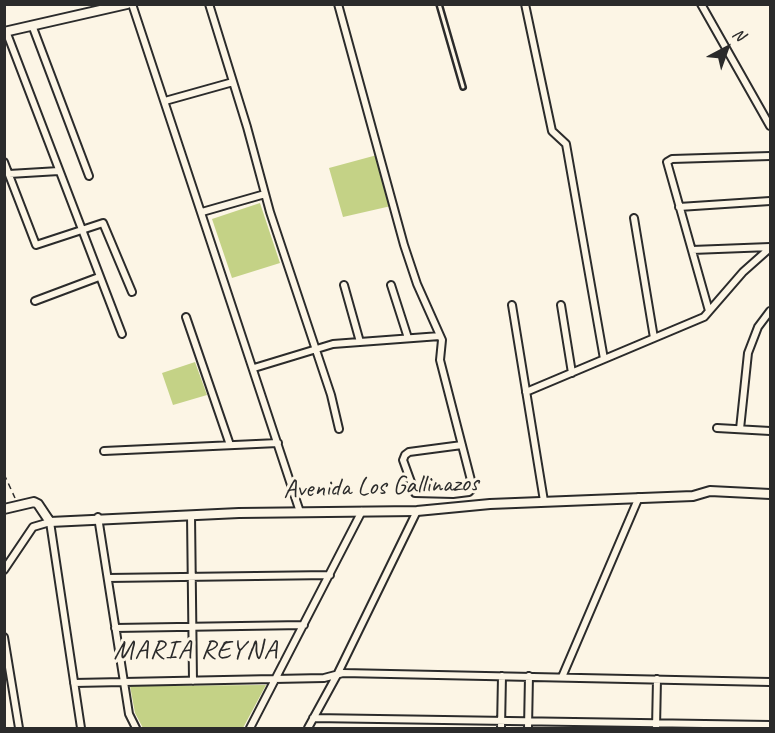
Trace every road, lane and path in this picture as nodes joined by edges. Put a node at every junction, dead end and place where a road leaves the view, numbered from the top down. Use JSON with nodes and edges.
{"nodes":[{"id":1,"x":127,"y":4,"type":"edge"},
{"id":2,"x":132,"y":4,"type":"edge"},
{"id":3,"x":209,"y":4,"type":"edge"},
{"id":4,"x":338,"y":4,"type":"edge"},
{"id":5,"x":439,"y":4,"type":"edge"},
{"id":6,"x":525,"y":4,"type":"edge"},
{"id":7,"x":702,"y":4,"type":"edge"},
{"id":8,"x":95,"y":8,"type":"edge"},
{"id":9,"x":32,"y":25,"type":"junction"},
{"id":10,"x":5,"y":32,"type":"edge"},
{"id":11,"x":233,"y":82,"type":"junction"},
{"id":12,"x":463,"y":87,"type":"dead end"},
{"id":13,"x":165,"y":100,"type":"junction"},
{"id":14,"x":771,"y":126,"type":"edge"},
{"id":15,"x":771,"y":156,"type":"edge"},
{"id":16,"x":4,"y":162,"type":"edge"},
{"id":17,"x":59,"y":171,"type":"junction"},
{"id":18,"x":9,"y":174,"type":"junction"},
{"id":19,"x":89,"y":176,"type":"dead end"},
{"id":20,"x":265,"y":194,"type":"junction"},
{"id":21,"x":771,"y":201,"type":"edge"},
{"id":22,"x":679,"y":207,"type":"junction"},
{"id":23,"x":202,"y":212,"type":"junction"},
{"id":24,"x":634,"y":219,"type":"dead end"},
{"id":25,"x":81,"y":230,"type":"junction"},
{"id":26,"x":771,"y":248,"type":"edge"},
{"id":27,"x":692,"y":250,"type":"junction"},
{"id":28,"x":99,"y":277,"type":"junction"},
{"id":29,"x":344,"y":285,"type":"dead end"},
{"id":30,"x":391,"y":285,"type":"dead end"},
{"id":31,"x":132,"y":292,"type":"dead end"},
{"id":32,"x":35,"y":302,"type":"dead end"},
{"id":33,"x":512,"y":305,"type":"dead end"},
{"id":34,"x":561,"y":305,"type":"dead end"},
{"id":35,"x":709,"y":311,"type":"junction"},
{"id":36,"x":771,"y":311,"type":"edge"},
{"id":37,"x":186,"y":317,"type":"dead end"},
{"id":38,"x":122,"y":334,"type":"dead end"},
{"id":39,"x":440,"y":336,"type":"junction"},
{"id":40,"x":408,"y":338,"type":"junction"},
{"id":41,"x":654,"y":338,"type":"junction"},
{"id":42,"x":360,"y":342,"type":"junction"},
{"id":43,"x":314,"y":349,"type":"junction"},
{"id":44,"x":604,"y":359,"type":"junction"},
{"id":45,"x":254,"y":368,"type":"junction"},
{"id":46,"x":572,"y":373,"type":"junction"},
{"id":47,"x":526,"y":392,"type":"junction"},
{"id":48,"x":717,"y":428,"type":"dead end"},
{"id":49,"x":339,"y":429,"type":"dead end"},
{"id":50,"x":740,"y":429,"type":"junction"},
{"id":51,"x":771,"y":431,"type":"edge"},
{"id":52,"x":278,"y":443,"type":"junction"},
{"id":53,"x":230,"y":445,"type":"junction"},
{"id":54,"x":462,"y":445,"type":"junction"},
{"id":55,"x":104,"y":451,"type":"dead end"},
{"id":56,"x":4,"y":474,"type":"edge"},
{"id":57,"x":771,"y":494,"type":"edge"},
{"id":58,"x":639,"y":497,"type":"junction"},
{"id":59,"x":544,"y":501,"type":"junction"},
{"id":60,"x":18,"y":504,"type":"junction"},
{"id":61,"x":4,"y":508,"type":"edge"},
{"id":62,"x":299,"y":511,"type":"junction"},
{"id":63,"x":417,"y":511,"type":"junction"},
{"id":64,"x":362,"y":512,"type":"junction"},
{"id":65,"x":192,"y":515,"type":"junction"},
{"id":66,"x":98,"y":518,"type":"junction"},
{"id":67,"x":50,"y":522,"type":"junction"},
{"id":68,"x":4,"y":570,"type":"edge"},
{"id":69,"x":330,"y":575,"type":"junction"},
{"id":70,"x":192,"y":577,"type":"junction"},
{"id":71,"x":108,"y":578,"type":"junction"},
{"id":72,"x":304,"y":625,"type":"junction"},
{"id":73,"x":192,"y":627,"type":"junction"},
{"id":74,"x":115,"y":628,"type":"junction"},
{"id":75,"x":4,"y":637,"type":"edge"},
{"id":76,"x":6,"y":654,"type":"edge"},
{"id":77,"x":337,"y":675,"type":"junction"},
{"id":78,"x":502,"y":675,"type":"junction"},
{"id":79,"x":529,"y":676,"type":"junction"},
{"id":80,"x":562,"y":677,"type":"junction"},
{"id":81,"x":276,"y":679,"type":"junction"},
{"id":82,"x":657,"y":679,"type":"junction"},
{"id":83,"x":193,"y":681,"type":"junction"},
{"id":84,"x":124,"y":682,"type":"junction"},
{"id":85,"x":771,"y":682,"type":"edge"},
{"id":86,"x":74,"y":683,"type":"junction"},
{"id":87,"x":313,"y":718,"type":"junction"},
{"id":88,"x":501,"y":725,"type":"edge"},
{"id":89,"x":528,"y":725,"type":"edge"},
{"id":90,"x":771,"y":725,"type":"edge"},
{"id":91,"x":656,"y":726,"type":"edge"},
{"id":92,"x":19,"y":729,"type":"edge"},
{"id":93,"x":81,"y":729,"type":"edge"},
{"id":94,"x":136,"y":729,"type":"edge"},
{"id":95,"x":250,"y":729,"type":"edge"},
{"id":96,"x":308,"y":729,"type":"edge"}],
"edges":[{"from":1,"to":8,"type":"street"},
{"from":2,"to":13,"type":"street"},
{"from":3,"to":11,"type":"street"},
{"from":4,"to":39,"type":"street"},
{"from":5,"to":12,"type":"lane"},
{"from":6,"to":44,"type":"street"},
{"from":7,"to":14,"type":"street"},
{"from":8,"to":9,"type":"street"},
{"from":9,"to":10,"type":"street"},
{"from":9,"to":19,"type":"street"},
{"from":10,"to":17,"type":"street"},
{"from":11,"to":13,"type":"street"},
{"from":11,"to":20,"type":"street"},
{"from":13,"to":23,"type":"street"},
{"from":15,"to":22,"type":"street"},
{"from":16,"to":18,"type":"street"},
{"from":17,"to":18,"type":"street"},
{"from":17,"to":25,"type":"street"},
{"from":18,"to":25,"type":"street"},
{"from":20,"to":23,"type":"street"},
{"from":20,"to":43,"type":"street"},
{"from":21,"to":22,"type":"street"},
{"from":22,"to":27,"type":"street"},
{"from":23,"to":45,"type":"street"},
{"from":24,"to":41,"type":"street"},
{"from":25,"to":28,"type":"street"},
{"from":25,"to":31,"type":"street"},
{"from":26,"to":27,"type":"street"},
{"from":26,"to":35,"type":"street"},
{"from":27,"to":35,"type":"street"},
{"from":28,"to":32,"type":"street"},
{"from":28,"to":38,"type":"street"},
{"from":29,"to":42,"type":"street"},
{"from":30,"to":40,"type":"street"},
{"from":33,"to":47,"type":"street"},
{"from":34,"to":46,"type":"street"},
{"from":35,"to":41,"type":"street"},
{"from":36,"to":50,"type":"street"},
{"from":37,"to":53,"type":"street"},
{"from":39,"to":40,"type":"street"},
{"from":39,"to":54,"type":"street"},
{"from":40,"to":42,"type":"street"},
{"from":41,"to":44,"type":"street"},
{"from":42,"to":43,"type":"street"},
{"from":43,"to":45,"type":"street"},
{"from":43,"to":49,"type":"street"},
{"from":44,"to":46,"type":"street"},
{"from":45,"to":52,"type":"street"},
{"from":46,"to":47,"type":"street"},
{"from":47,"to":59,"type":"street"},
{"from":48,"to":50,"type":"street"},
{"from":50,"to":51,"type":"street"},
{"from":52,"to":53,"type":"street"},
{"from":52,"to":62,"type":"street"},
{"from":53,"to":55,"type":"street"},
{"from":54,"to":54,"type":"street"},
{"from":56,"to":60,"type":"path"},
{"from":57,"to":58,"type":"street","name":"Avenida Los Gallinazos"},
{"from":58,"to":59,"type":"street","name":"Avenida Los Gallinazos"},
{"from":58,"to":80,"type":"street"},
{"from":59,"to":63,"type":"street","name":"Avenida Los Gallinazos"},
{"from":60,"to":61,"type":"street"},
{"from":60,"to":67,"type":"street"},
{"from":62,"to":64,"type":"street","name":"Avenida Los Gallinazos"},
{"from":62,"to":65,"type":"street","name":"Avenida Los Gallinazos"},
{"from":63,"to":64,"type":"street","name":"Avenida Los Gallinazos"},
{"from":63,"to":77,"type":"street"},
{"from":64,"to":69,"type":"street"},
{"from":65,"to":66,"type":"street","name":"Avenida Los Gallinazos"},
{"from":65,"to":70,"type":"street"},
{"from":66,"to":67,"type":"street","name":"Avenida Los Gallinazos"},
{"from":66,"to":71,"type":"street"},
{"from":67,"to":68,"type":"street"},
{"from":67,"to":86,"type":"street"},
{"from":69,"to":70,"type":"street"},
{"from":69,"to":72,"type":"street"},
{"from":70,"to":71,"type":"street"},
{"from":70,"to":73,"type":"street"},
{"from":71,"to":74,"type":"street"},
{"from":72,"to":73,"type":"street"},
{"from":72,"to":81,"type":"street"},
{"from":73,"to":74,"type":"street"},
{"from":73,"to":83,"type":"street"},
{"from":74,"to":84,"type":"street"},
{"from":75,"to":76,"type":"street"},
{"from":76,"to":92,"type":"street"},
{"from":77,"to":78,"type":"street"},
{"from":77,"to":81,"type":"street"},
{"from":77,"to":87,"type":"street"},
{"from":78,"to":79,"type":"street"},
{"from":78,"to":88,"type":"street"},
{"from":79,"to":80,"type":"street"},
{"from":79,"to":89,"type":"street"},
{"from":80,"to":82,"type":"street"},
{"from":81,"to":83,"type":"street"},
{"from":81,"to":95,"type":"street"},
{"from":82,"to":85,"type":"street"},
{"from":82,"to":91,"type":"street"},
{"from":83,"to":84,"type":"street"},
{"from":84,"to":86,"type":"street"},
{"from":84,"to":94,"type":"street"},
{"from":86,"to":93,"type":"street"},
{"from":87,"to":88,"type":"street"},
{"from":87,"to":96,"type":"street"},
{"from":88,"to":89,"type":"street"},
{"from":89,"to":91,"type":"street"},
{"from":90,"to":91,"type":"street"}]}
